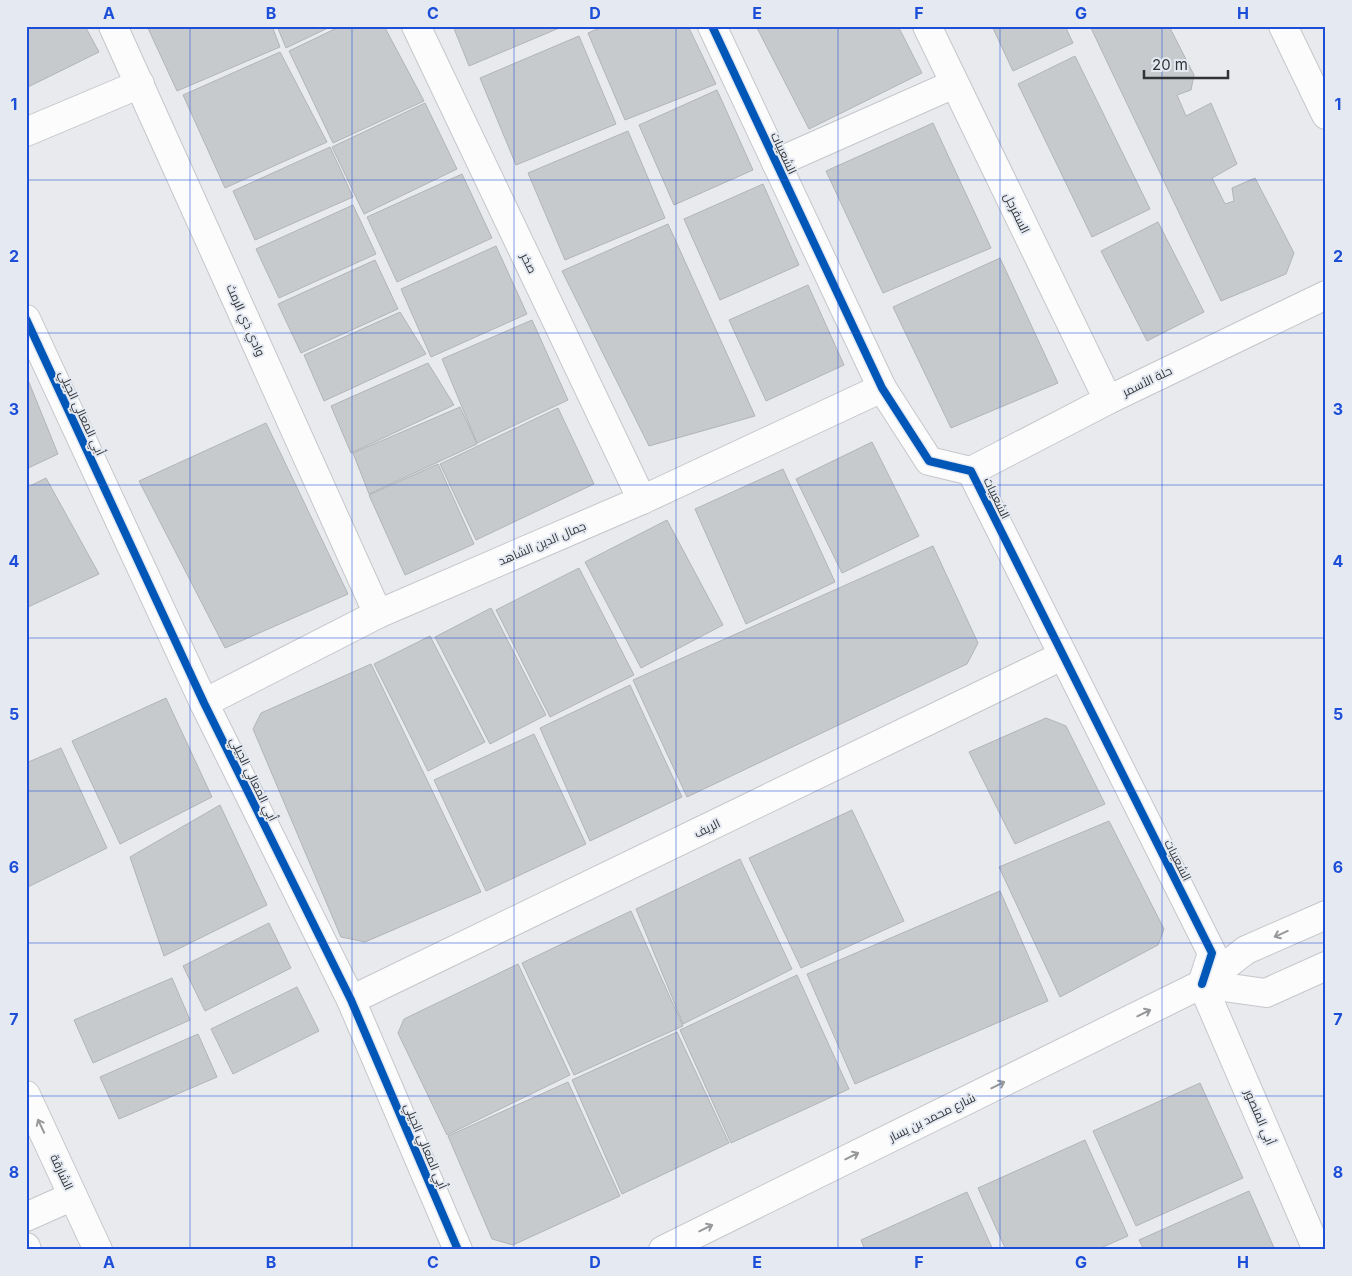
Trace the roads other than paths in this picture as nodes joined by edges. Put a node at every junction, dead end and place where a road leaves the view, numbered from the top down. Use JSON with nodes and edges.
{"nodes":[{"id":1,"x":114,"y":26,"type":"edge"},
{"id":2,"x":416,"y":26,"type":"edge"},
{"id":3,"x":712,"y":26,"type":"edge"},
{"id":4,"x":927,"y":26,"type":"edge"},
{"id":5,"x":1283,"y":26,"type":"edge"},
{"id":6,"x":140,"y":84,"type":"junction"},
{"id":7,"x":954,"y":84,"type":"junction"},
{"id":8,"x":1326,"y":114,"type":"edge"},
{"id":9,"x":26,"y":132,"type":"edge"},
{"id":10,"x":776,"y":163,"type":"junction"},
{"id":11,"x":1326,"y":295,"type":"edge"},
{"id":12,"x":26,"y":319,"type":"edge"},
{"id":13,"x":882,"y":388,"type":"junction"},
{"id":14,"x":1108,"y":400,"type":"junction"},
{"id":15,"x":971,"y":471,"type":"junction"},
{"id":16,"x":642,"y":500,"type":"junction"},
{"id":17,"x":378,"y":614,"type":"junction"},
{"id":18,"x":1062,"y":656,"type":"junction"},
{"id":19,"x":204,"y":703,"type":"junction"},
{"id":20,"x":1326,"y":915,"type":"edge"},
{"id":21,"x":1326,"y":966,"type":"edge"},
{"id":22,"x":1202,"y":984,"type":"junction"},
{"id":23,"x":351,"y":1000,"type":"junction"},
{"id":24,"x":26,"y":1095,"type":"edge"},
{"id":25,"x":74,"y":1196,"type":"junction"},
{"id":26,"x":26,"y":1217,"type":"edge"},
{"id":27,"x":98,"y":1250,"type":"edge"},
{"id":28,"x":458,"y":1250,"type":"edge"},
{"id":29,"x":663,"y":1250,"type":"edge"},
{"id":30,"x":1317,"y":1250,"type":"edge"}],
"edges":[{"from":1,"to":6,"type":"street","name":"وادي ذي الرمث"},
{"from":2,"to":16,"type":"street","name":"صخر"},
{"from":3,"to":10,"type":"street","name":"الشعيبات"},
{"from":4,"to":7,"type":"street","name":"السفرجل"},
{"from":5,"to":8,"type":"street"},
{"from":6,"to":9,"type":"street"},
{"from":6,"to":17,"type":"street","name":"وادي ذي الرمث"},
{"from":7,"to":10,"type":"street"},
{"from":7,"to":14,"type":"street","name":"السفرجل"},
{"from":10,"to":13,"type":"street","name":"الشعيبات"},
{"from":11,"to":14,"type":"street","name":"حلة الأسمر"},
{"from":12,"to":19,"type":"street","name":"أبي المعالي الجيلي"},
{"from":13,"to":15,"type":"street","name":"الشعيبات"},
{"from":13,"to":16,"type":"street","name":"جمال الدين الشاهد"},
{"from":14,"to":15,"type":"street","name":"حلة الأسمر"},
{"from":15,"to":18,"type":"street","name":"الشعيبات"},
{"from":16,"to":17,"type":"street","name":"جمال الدين الشاهد"},
{"from":17,"to":19,"type":"street","name":"جمال الدين الشاهد"},
{"from":18,"to":22,"type":"street","name":"الشعيبات"},
{"from":18,"to":23,"type":"street","name":"الريف"},
{"from":19,"to":23,"type":"street","name":"أبي المعالي الجيلي"},
{"from":20,"to":22,"type":"street","name":"شارع محمد بن يسار","one_way":true},
{"from":21,"to":22,"type":"street"},
{"from":29,"to":22,"type":"street","name":"شارع محمد بن يسار","one_way":true},
{"from":22,"to":30,"type":"street","name":"أبي المنصور"},
{"from":23,"to":28,"type":"street","name":"أبي المعالي الجيلي"},
{"from":25,"to":24,"type":"street","name":"الشارقة","one_way":true},
{"from":25,"to":26,"type":"street"},
{"from":25,"to":27,"type":"street","name":"الشارقة"}]}
